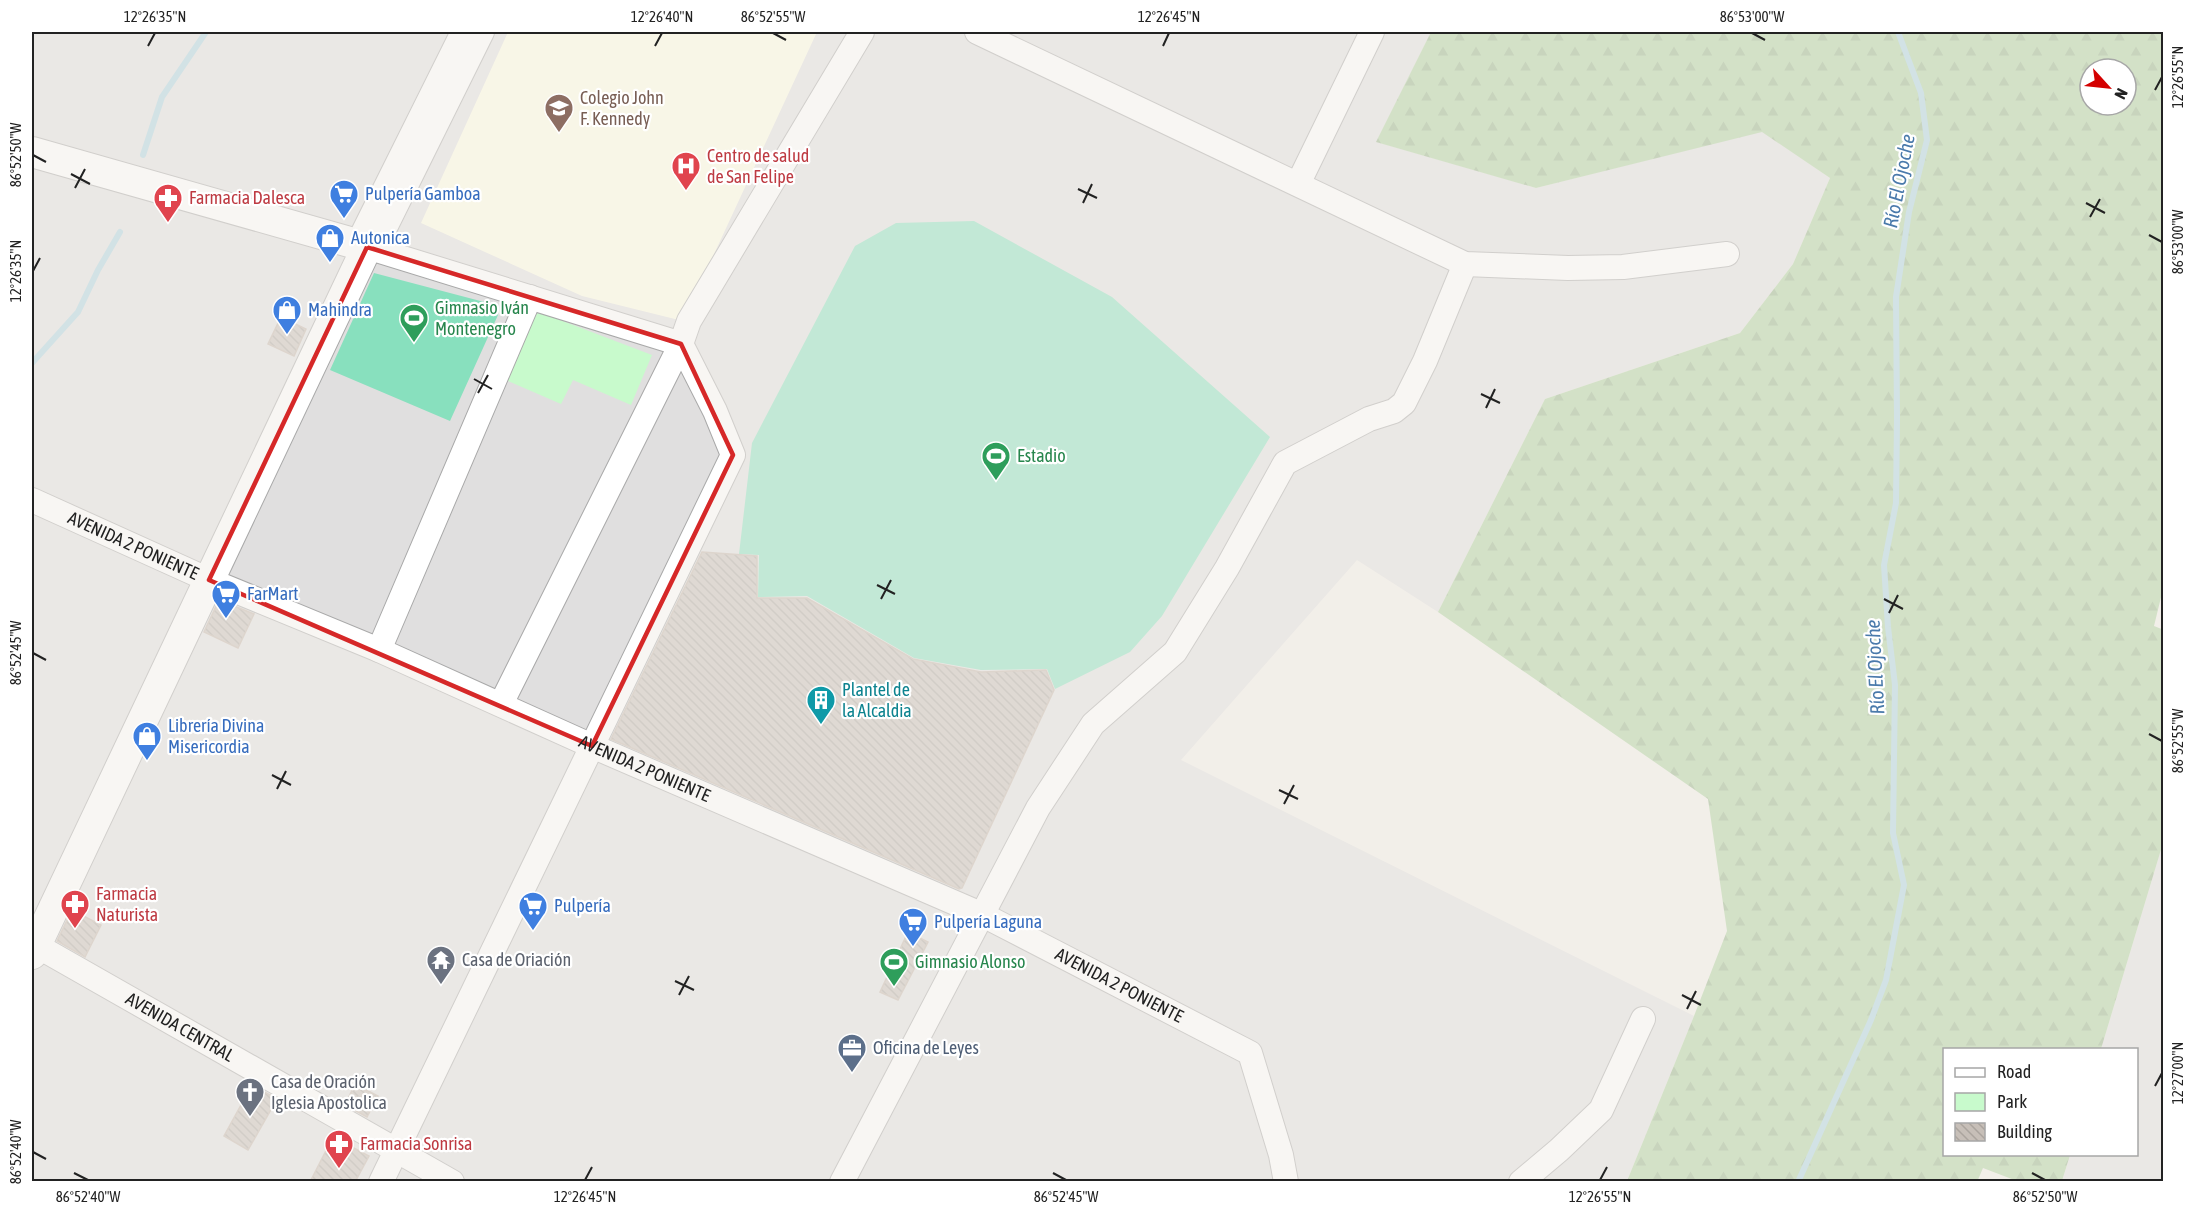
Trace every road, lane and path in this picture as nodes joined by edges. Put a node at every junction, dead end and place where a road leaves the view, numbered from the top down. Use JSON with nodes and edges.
{"nodes":[{"id":1,"x":463,"y":32,"type":"edge"},
{"id":2,"x":482,"y":32,"type":"edge"},
{"id":3,"x":862,"y":32,"type":"edge"},
{"id":4,"x":977,"y":32,"type":"edge"},
{"id":5,"x":1372,"y":32,"type":"edge"},
{"id":6,"x":32,"y":152,"type":"edge"},
{"id":7,"x":1298,"y":184,"type":"junction"},
{"id":8,"x":366,"y":247,"type":"junction"},
{"id":9,"x":1727,"y":254,"type":"dead end"},
{"id":10,"x":1465,"y":264,"type":"junction"},
{"id":11,"x":530,"y":297,"type":"junction"},
{"id":12,"x":681,"y":344,"type":"junction"},
{"id":13,"x":32,"y":500,"type":"edge"},
{"id":14,"x":209,"y":580,"type":"junction"},
{"id":15,"x":380,"y":650,"type":"junction"},
{"id":16,"x":501,"y":704,"type":"junction"},
{"id":17,"x":592,"y":746,"type":"junction"},
{"id":18,"x":983,"y":915,"type":"junction"},
{"id":19,"x":33,"y":947,"type":"edge"},
{"id":20,"x":1643,"y":1019,"type":"dead end"},
{"id":21,"x":396,"y":1150,"type":"junction"},
{"id":22,"x":381,"y":1182,"type":"edge"},
{"id":23,"x":452,"y":1182,"type":"edge"},
{"id":24,"x":842,"y":1182,"type":"edge"},
{"id":25,"x":1286,"y":1182,"type":"edge"},
{"id":26,"x":1521,"y":1182,"type":"edge"}],
"edges":[{"from":1,"to":8,"type":"street"},
{"from":2,"to":8,"type":"street"},
{"from":3,"to":12,"type":"street"},
{"from":4,"to":7,"type":"street"},
{"from":5,"to":7,"type":"street"},
{"from":6,"to":8,"type":"street"},
{"from":7,"to":10,"type":"street"},
{"from":8,"to":11,"type":"street"},
{"from":8,"to":14,"type":"street"},
{"from":9,"to":10,"type":"street"},
{"from":10,"to":18,"type":"street"},
{"from":11,"to":12,"type":"street"},
{"from":11,"to":15,"type":"street"},
{"from":12,"to":16,"type":"street"},
{"from":12,"to":17,"type":"street"},
{"from":13,"to":14,"type":"street","name":"AVENIDA 2 PONIENTE"},
{"from":14,"to":15,"type":"street","name":"AVENIDA 2 PONIENTE"},
{"from":14,"to":19,"type":"street"},
{"from":15,"to":16,"type":"street","name":"AVENIDA 2 PONIENTE"},
{"from":16,"to":17,"type":"street","name":"AVENIDA 2 PONIENTE"},
{"from":17,"to":18,"type":"street","name":"AVENIDA 2 PONIENTE"},
{"from":17,"to":21,"type":"street"},
{"from":18,"to":24,"type":"street"},
{"from":18,"to":25,"type":"street","name":"AVENIDA 2 PONIENTE"},
{"from":19,"to":21,"type":"street","name":"AVENIDA CENTRAL"},
{"from":20,"to":26,"type":"street"},
{"from":21,"to":22,"type":"street"},
{"from":21,"to":23,"type":"street","name":"AVENIDA CENTRAL"}]}
